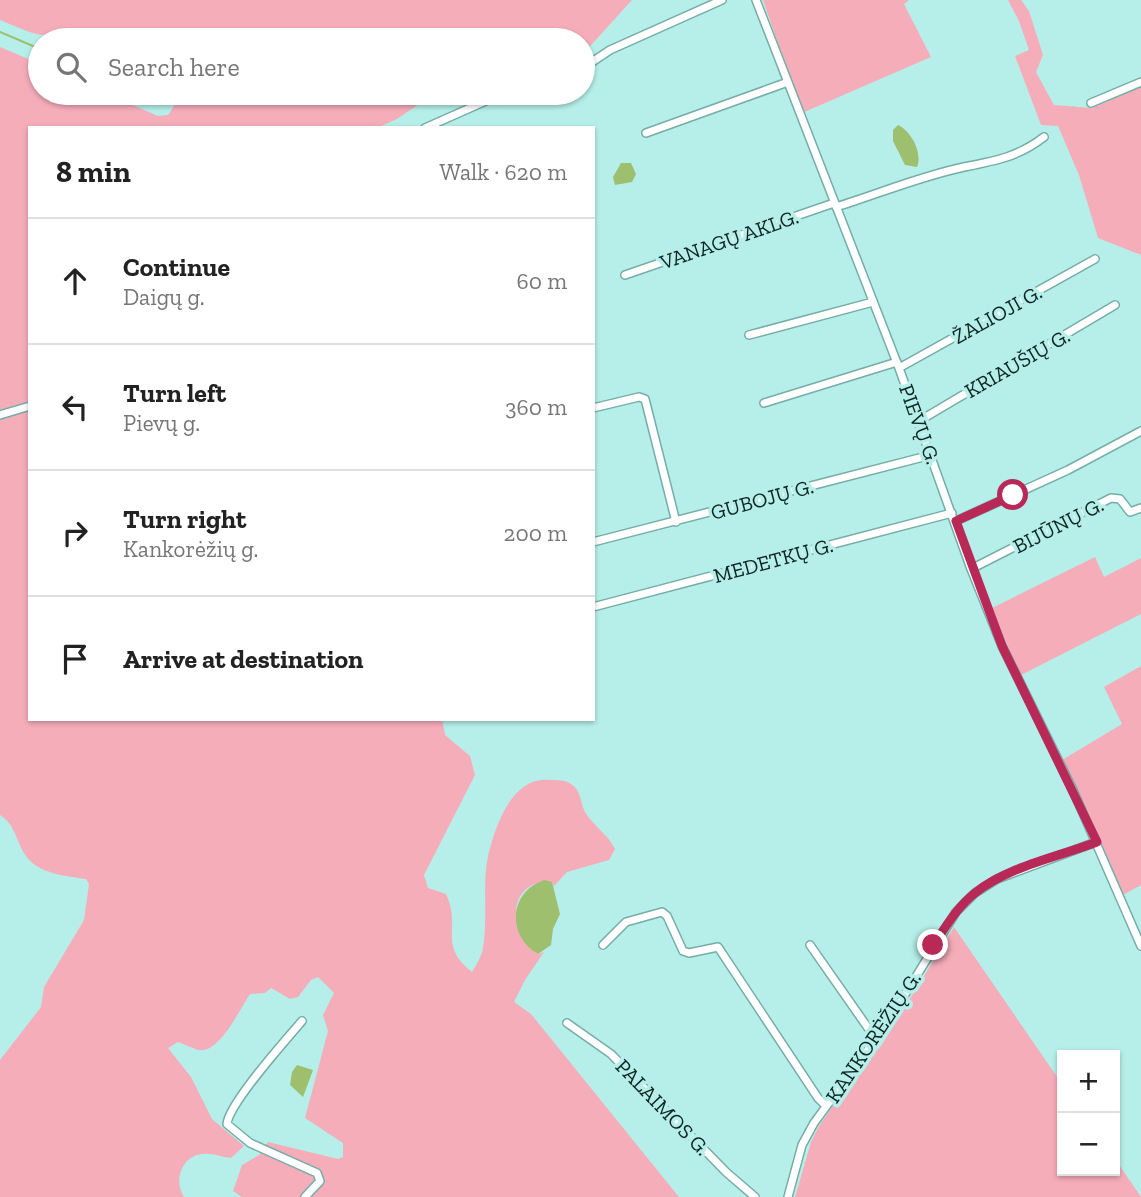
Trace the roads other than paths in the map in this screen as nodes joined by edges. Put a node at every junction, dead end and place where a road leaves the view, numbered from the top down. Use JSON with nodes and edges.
{"nodes":[{"id":1,"x":722,"y":0,"type":"edge"},
{"id":2,"x":756,"y":0,"type":"edge"},
{"id":3,"x":595,"y":60,"type":"edge"},
{"id":4,"x":788,"y":82,"type":"junction"},
{"id":5,"x":1141,"y":82,"type":"edge"},
{"id":6,"x":1091,"y":103,"type":"dead end"},
{"id":7,"x":477,"y":105,"type":"edge"},
{"id":8,"x":430,"y":126,"type":"edge"},
{"id":9,"x":646,"y":133,"type":"dead end"},
{"id":10,"x":1044,"y":137,"type":"dead end"},
{"id":11,"x":835,"y":205,"type":"junction"},
{"id":12,"x":1095,"y":259,"type":"dead end"},
{"id":13,"x":625,"y":275,"type":"dead end"},
{"id":14,"x":873,"y":302,"type":"junction"},
{"id":15,"x":1115,"y":305,"type":"dead end"},
{"id":16,"x":749,"y":335,"type":"dead end"},
{"id":17,"x":898,"y":365,"type":"junction"},
{"id":18,"x":764,"y":403,"type":"dead end"},
{"id":19,"x":28,"y":407,"type":"edge"},
{"id":20,"x":595,"y":408,"type":"edge"},
{"id":21,"x":0,"y":415,"type":"edge"},
{"id":22,"x":919,"y":421,"type":"junction"},
{"id":23,"x":1141,"y":431,"type":"edge"},
{"id":24,"x":931,"y":455,"type":"junction"},
{"id":25,"x":1141,"y":508,"type":"edge"},
{"id":26,"x":954,"y":517,"type":"junction"},
{"id":27,"x":676,"y":522,"type":"junction"},
{"id":28,"x":595,"y":542,"type":"edge"},
{"id":29,"x":971,"y":569,"type":"junction"},
{"id":30,"x":595,"y":607,"type":"edge"},
{"id":31,"x":1097,"y":842,"type":"junction"},
{"id":32,"x":1138,"y":937,"type":"edge"},
{"id":33,"x":603,"y":945,"type":"dead end"},
{"id":34,"x":810,"y":945,"type":"dead end"},
{"id":35,"x":1141,"y":946,"type":"edge"},
{"id":36,"x":302,"y":1021,"type":"dead end"},
{"id":37,"x":567,"y":1023,"type":"dead end"},
{"id":38,"x":875,"y":1038,"type":"junction"},
{"id":39,"x":826,"y":1106,"type":"junction"},
{"id":40,"x":305,"y":1197,"type":"edge"},
{"id":41,"x":755,"y":1197,"type":"edge"},
{"id":42,"x":788,"y":1197,"type":"edge"}],
"edges":[{"from":1,"to":3,"type":"street"},
{"from":2,"to":4,"type":"street","name":"PIEVŲ G."},
{"from":4,"to":9,"type":"street"},
{"from":4,"to":11,"type":"street","name":"PIEVŲ G."},
{"from":5,"to":6,"type":"street"},
{"from":7,"to":8,"type":"street"},
{"from":10,"to":11,"type":"street","name":"VANAGŲ AKLG."},
{"from":11,"to":13,"type":"street","name":"VANAGŲ AKLG."},
{"from":11,"to":14,"type":"street","name":"PIEVŲ G."},
{"from":12,"to":17,"type":"street","name":"ŽALIOJI G."},
{"from":14,"to":16,"type":"street"},
{"from":14,"to":17,"type":"street","name":"PIEVŲ G."},
{"from":15,"to":22,"type":"street","name":"KRIAUŠIŲ G."},
{"from":17,"to":18,"type":"street","name":"ŽALIOJI G."},
{"from":17,"to":22,"type":"street","name":"PIEVŲ G."},
{"from":19,"to":21,"type":"street"},
{"from":20,"to":27,"type":"street"},
{"from":22,"to":24,"type":"street","name":"PIEVŲ G."},
{"from":23,"to":26,"type":"street","name":"MEDETKŲ G."},
{"from":24,"to":26,"type":"street","name":"PIEVŲ G."},
{"from":24,"to":27,"type":"street","name":"GUBOJŲ G."},
{"from":25,"to":29,"type":"street","name":"BIJŪNŲ G."},
{"from":26,"to":29,"type":"street","name":"PIEVŲ G."},
{"from":26,"to":30,"type":"street","name":"MEDETKŲ G."},
{"from":27,"to":28,"type":"street","name":"GUBOJŲ G."},
{"from":29,"to":31,"type":"street","name":"PIEVŲ G."},
{"from":31,"to":32,"type":"street","name":"PIEVŲ G."},
{"from":31,"to":38,"type":"street","name":"KANKORĖŽIŲ G."},
{"from":32,"to":35,"type":"street","name":"PIEVŲ G."},
{"from":33,"to":39,"type":"street"},
{"from":34,"to":38,"type":"street"},
{"from":36,"to":40,"type":"street"},
{"from":37,"to":41,"type":"street","name":"PALAIMOS G."},
{"from":38,"to":39,"type":"street","name":"KANKORĖŽIŲ G."},
{"from":39,"to":42,"type":"street","name":"KANKORĖŽIŲ G."}]}
